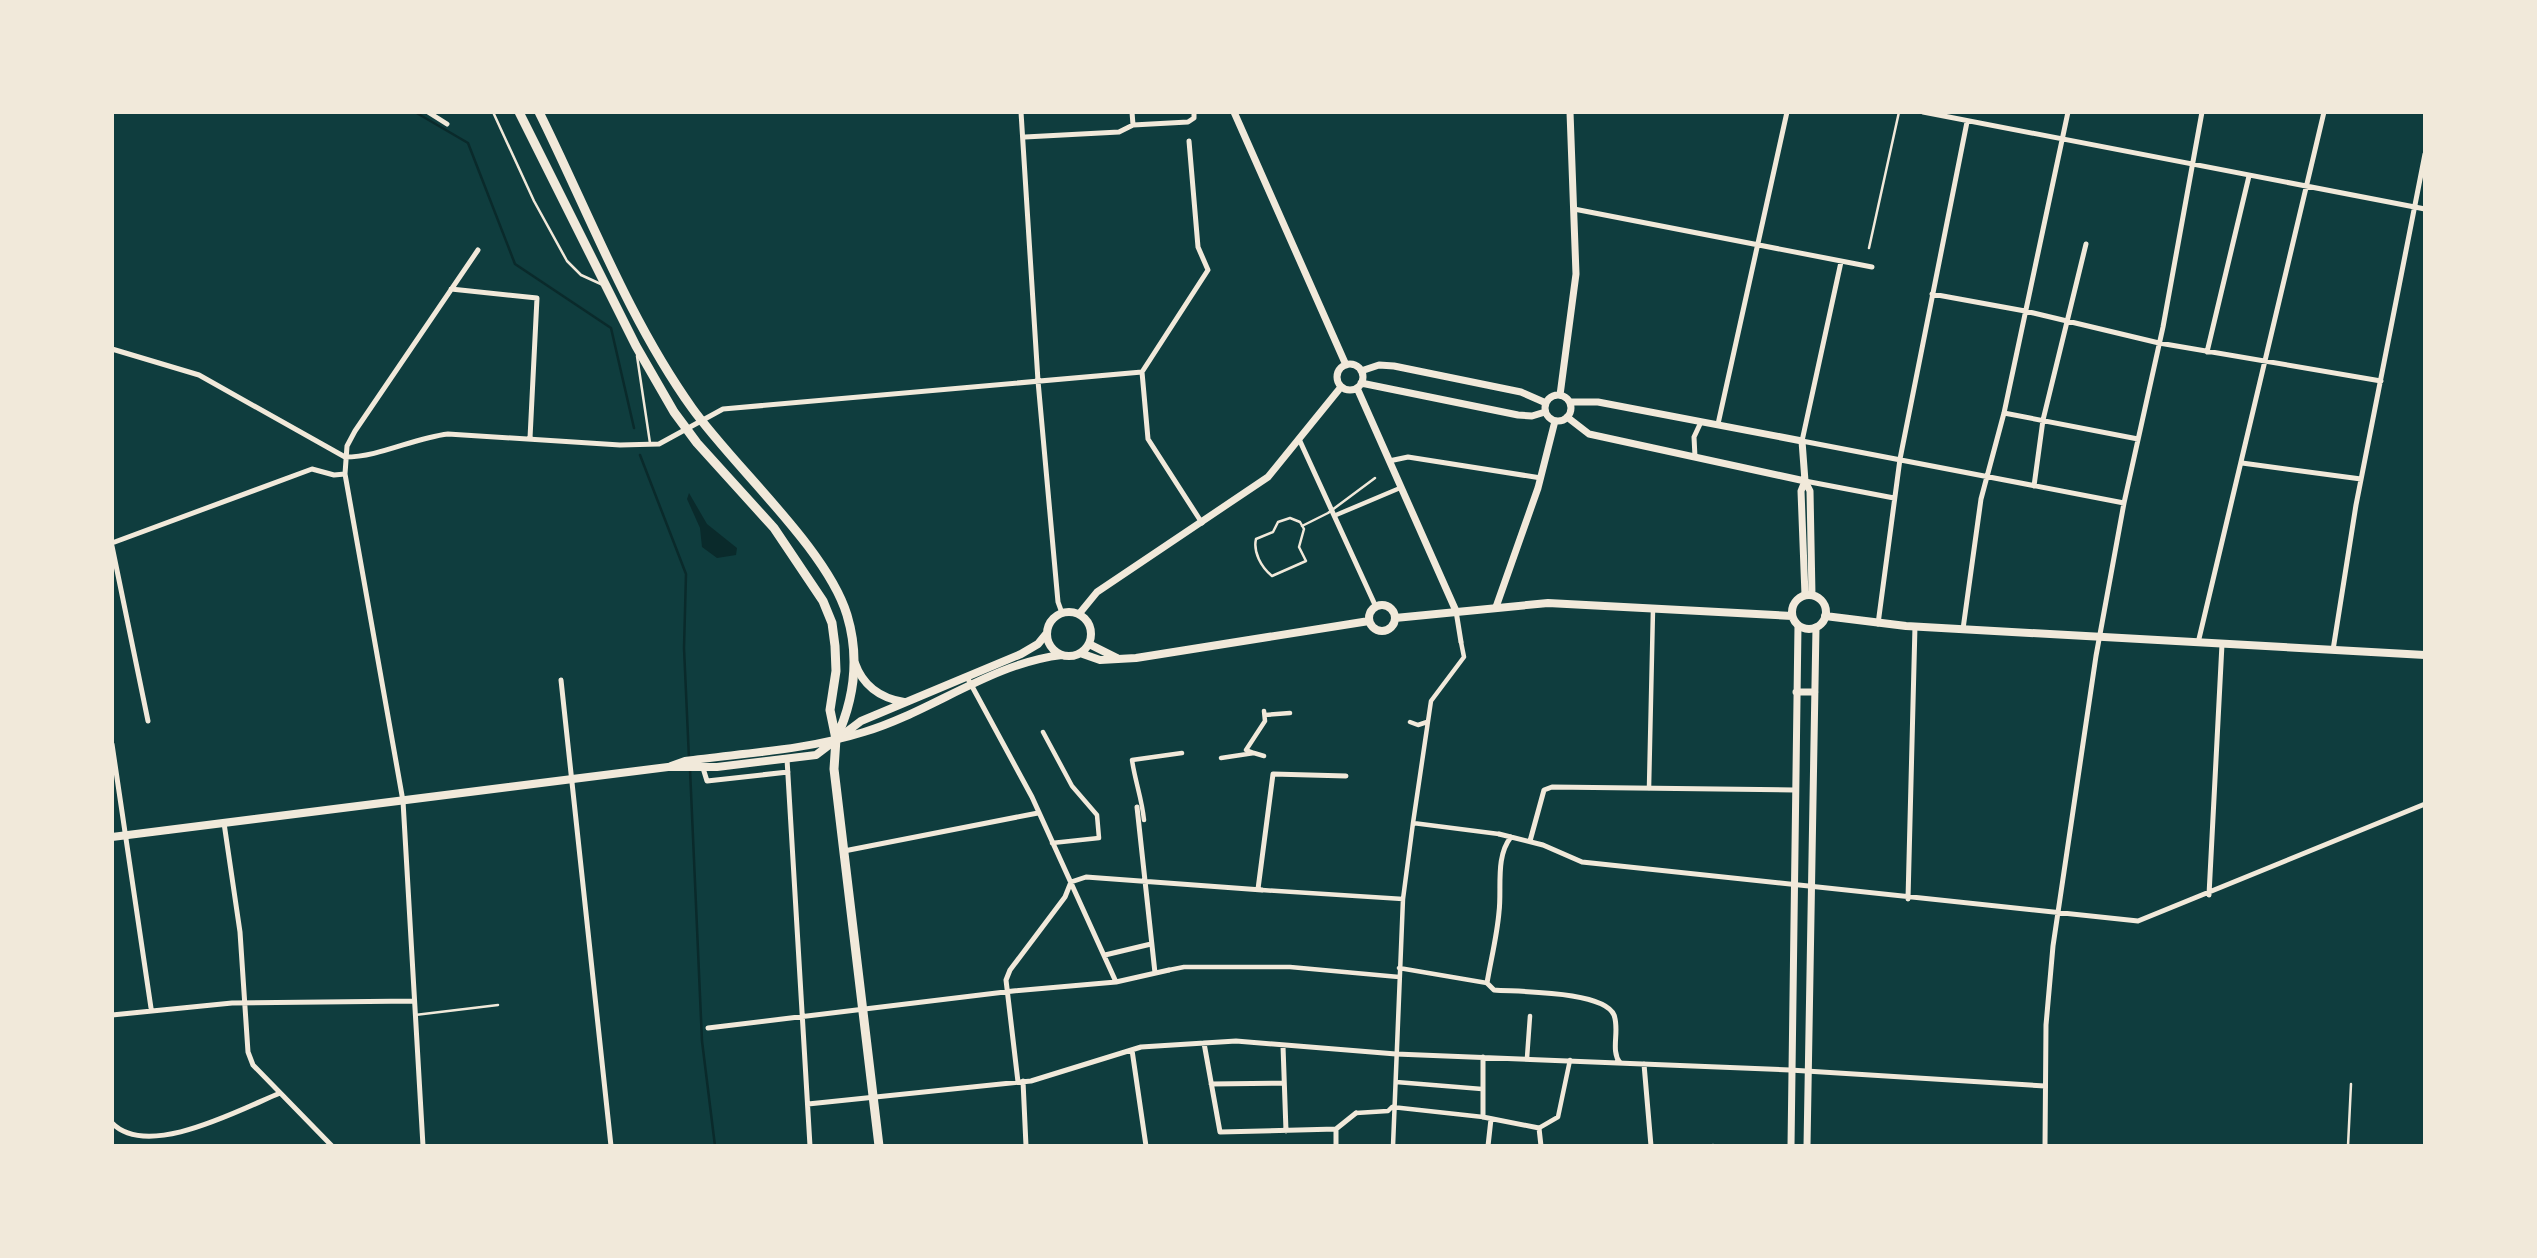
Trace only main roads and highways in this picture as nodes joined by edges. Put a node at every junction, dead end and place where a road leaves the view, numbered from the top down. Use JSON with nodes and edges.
{"nodes":[{"id":1,"x":519,"y":112,"type":"edge"},
{"id":2,"x":539,"y":112,"type":"edge"},
{"id":3,"x":1792,"y":616,"type":"junction"},
{"id":4,"x":1825,"y":616,"type":"junction"},
{"id":5,"x":1395,"y":618,"type":"junction"},
{"id":6,"x":1369,"y":621,"type":"junction"},
{"id":7,"x":1047,"y":633,"type":"junction"},
{"id":8,"x":1089,"y":644,"type":"junction"},
{"id":9,"x":1080,"y":653,"type":"junction"},
{"id":10,"x":1062,"y":655,"type":"junction"},
{"id":11,"x":2425,"y":655,"type":"edge"},
{"id":12,"x":854,"y":657,"type":"junction"},
{"id":13,"x":1119,"y":660,"type":"junction"},
{"id":14,"x":904,"y":702,"type":"junction"},
{"id":15,"x":836,"y":739,"type":"junction"},
{"id":16,"x":700,"y":762,"type":"junction"},
{"id":17,"x":112,"y":837,"type":"edge"},
{"id":18,"x":879,"y":1146,"type":"edge"}],
"edges":[{"from":1,"to":15,"type":"main road"},
{"from":2,"to":12,"type":"main road"},
{"from":3,"to":4,"type":"main road"},
{"from":3,"to":4,"type":"main road"},
{"from":3,"to":5,"type":"main road"},
{"from":4,"to":11,"type":"main road"},
{"from":5,"to":6,"type":"main road"},
{"from":5,"to":6,"type":"main road"},
{"from":6,"to":13,"type":"main road"},
{"from":7,"to":8,"type":"main road"},
{"from":7,"to":10,"type":"main road"},
{"from":7,"to":14,"type":"main road"},
{"from":8,"to":9,"type":"main road"},
{"from":8,"to":13,"type":"main road"},
{"from":9,"to":10,"type":"main road"},
{"from":9,"to":13,"type":"main road"},
{"from":10,"to":15,"type":"main road"},
{"from":12,"to":14,"type":"main road"},
{"from":12,"to":15,"type":"main road"},
{"from":14,"to":15,"type":"main road"},
{"from":15,"to":16,"type":"main road"},
{"from":15,"to":16,"type":"main road"},
{"from":15,"to":18,"type":"main road"},
{"from":16,"to":17,"type":"main road"}]}
